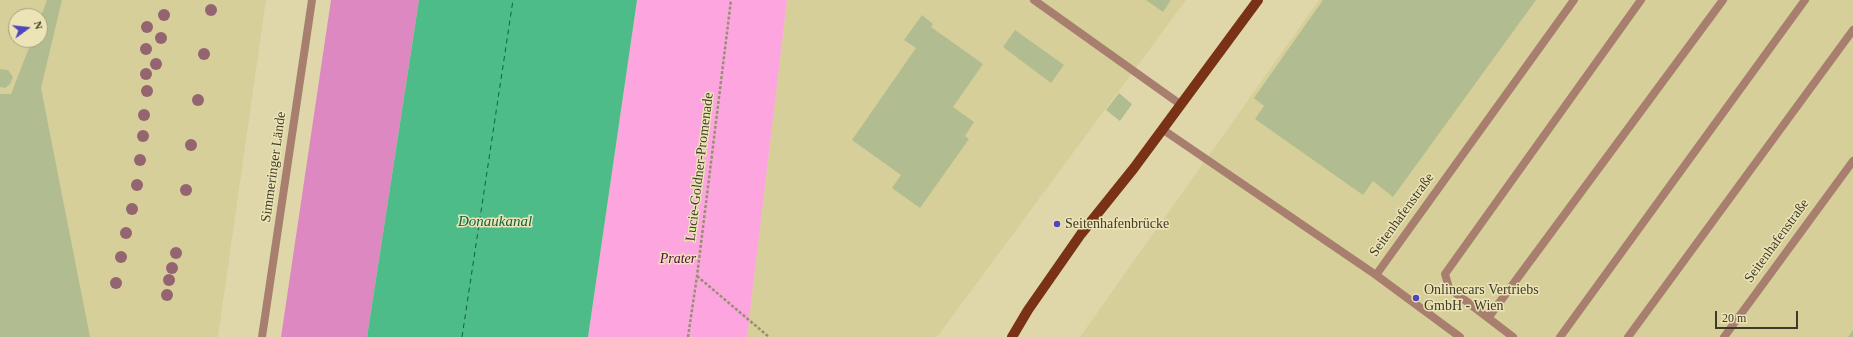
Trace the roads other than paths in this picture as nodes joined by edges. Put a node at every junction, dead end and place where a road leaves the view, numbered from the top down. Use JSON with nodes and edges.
{"nodes":[{"id":1,"x":312,"y":0,"type":"edge"},
{"id":2,"x":1034,"y":0,"type":"edge"},
{"id":3,"x":1258,"y":0,"type":"edge"},
{"id":4,"x":1574,"y":0,"type":"edge"},
{"id":5,"x":1641,"y":0,"type":"edge"},
{"id":6,"x":1723,"y":0,"type":"edge"},
{"id":7,"x":1805,"y":0,"type":"edge"},
{"id":8,"x":1853,"y":30,"type":"edge"},
{"id":9,"x":1180,"y":104,"type":"junction"},
{"id":10,"x":1162,"y":129,"type":"junction"},
{"id":11,"x":1853,"y":161,"type":"edge"},
{"id":12,"x":1376,"y":275,"type":"junction"},
{"id":13,"x":1488,"y":318,"type":"junction"},
{"id":14,"x":262,"y":337,"type":"edge"},
{"id":15,"x":1012,"y":337,"type":"edge"},
{"id":16,"x":1460,"y":337,"type":"edge"},
{"id":17,"x":1513,"y":337,"type":"edge"},
{"id":18,"x":1560,"y":337,"type":"edge"},
{"id":19,"x":1628,"y":337,"type":"edge"},
{"id":20,"x":1724,"y":337,"type":"edge"}],
"edges":[{"from":1,"to":14,"type":"street","name":"Simmeringer Lände"},
{"from":2,"to":9,"type":"street"},
{"from":3,"to":9,"type":"main road"},
{"from":4,"to":12,"type":"street","name":"Seitenhafenstraße"},
{"from":5,"to":13,"type":"street"},
{"from":6,"to":13,"type":"street"},
{"from":7,"to":18,"type":"street"},
{"from":8,"to":19,"type":"street"},
{"from":9,"to":10,"type":"main road"},
{"from":10,"to":12,"type":"street","name":"Seitenhafenstraße"},
{"from":10,"to":15,"type":"main road"},
{"from":11,"to":20,"type":"street","name":"Seitenhafenstraße"},
{"from":12,"to":16,"type":"street"},
{"from":13,"to":17,"type":"street"}]}
